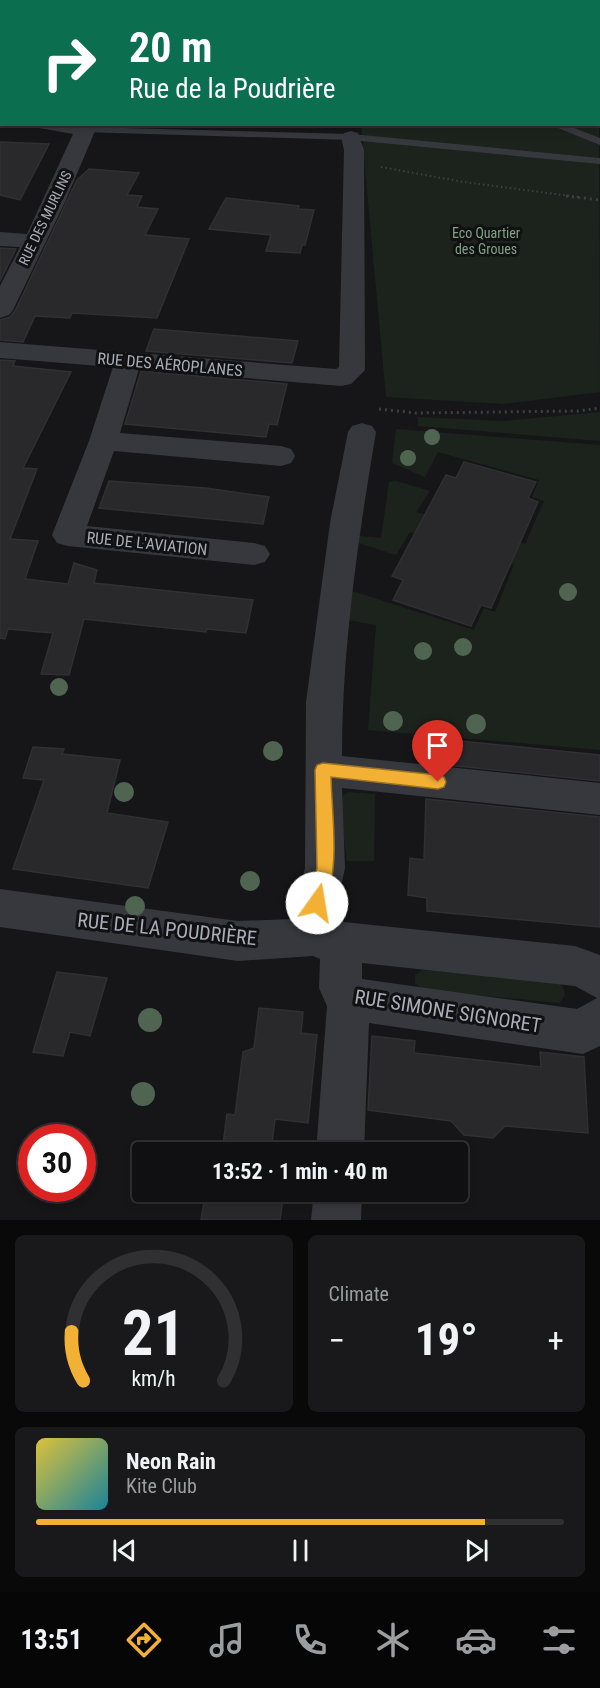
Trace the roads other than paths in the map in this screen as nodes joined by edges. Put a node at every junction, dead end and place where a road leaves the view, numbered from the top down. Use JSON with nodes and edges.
{"nodes":[{"id":1,"x":558,"y":126,"type":"edge"},
{"id":2,"x":87,"y":127,"type":"edge"},
{"id":3,"x":351,"y":137,"type":"junction"},
{"id":4,"x":600,"y":142,"type":"edge"},
{"id":5,"x":600,"y":161,"type":"edge"},
{"id":6,"x":0,"y":239,"type":"edge"},
{"id":7,"x":34,"y":242,"type":"junction"},
{"id":8,"x":0,"y":310,"type":"edge"},
{"id":9,"x":0,"y":350,"type":"edge"},
{"id":10,"x":129,"y":360,"type":"junction"},
{"id":11,"x":362,"y":432,"type":"dead end"},
{"id":12,"x":103,"y":441,"type":"junction"},
{"id":13,"x":281,"y":456,"type":"dead end"},
{"id":14,"x":254,"y":554,"type":"dead end"},
{"id":15,"x":323,"y":770,"type":"junction"},
{"id":16,"x":600,"y":799,"type":"edge"},
{"id":17,"x":0,"y":908,"type":"edge"},
{"id":18,"x":325,"y":940,"type":"junction"},
{"id":19,"x":600,"y":979,"type":"edge"},
{"id":20,"x":349,"y":999,"type":"junction"},
{"id":21,"x":600,"y":1019,"type":"edge"},
{"id":22,"x":341,"y":1142,"type":"edge"},
{"id":23,"x":337,"y":1202,"type":"edge"},
{"id":24,"x":336,"y":1220,"type":"edge"}],
"edges":[{"from":1,"to":4,"type":"lane"},
{"from":2,"to":3,"type":"lane"},
{"from":2,"to":7,"type":"street","name":"RUE DES MURLINS"},
{"from":3,"to":5,"type":"lane"},
{"from":3,"to":10,"type":"street","name":"RUE DES AÉROPLANES"},
{"from":6,"to":7,"type":"street"},
{"from":7,"to":8,"type":"street","name":"RUE DES MURLINS"},
{"from":9,"to":10,"type":"street","name":"RUE DES AÉROPLANES"},
{"from":10,"to":12,"type":"street","name":"RUE DE L'AVIATION"},
{"from":11,"to":15,"type":"street"},
{"from":12,"to":13,"type":"street"},
{"from":12,"to":14,"type":"street","name":"RUE DE L'AVIATION"},
{"from":15,"to":16,"type":"street"},
{"from":15,"to":18,"type":"street"},
{"from":17,"to":18,"type":"street","name":"RUE DE LA POUDRIÈRE"},
{"from":18,"to":19,"type":"street"},
{"from":18,"to":20,"type":"street","name":"RUE SIMONE SIGNORET"},
{"from":20,"to":21,"type":"street","name":"RUE SIMONE SIGNORET"},
{"from":20,"to":22,"type":"street"},
{"from":23,"to":24,"type":"street"}]}
